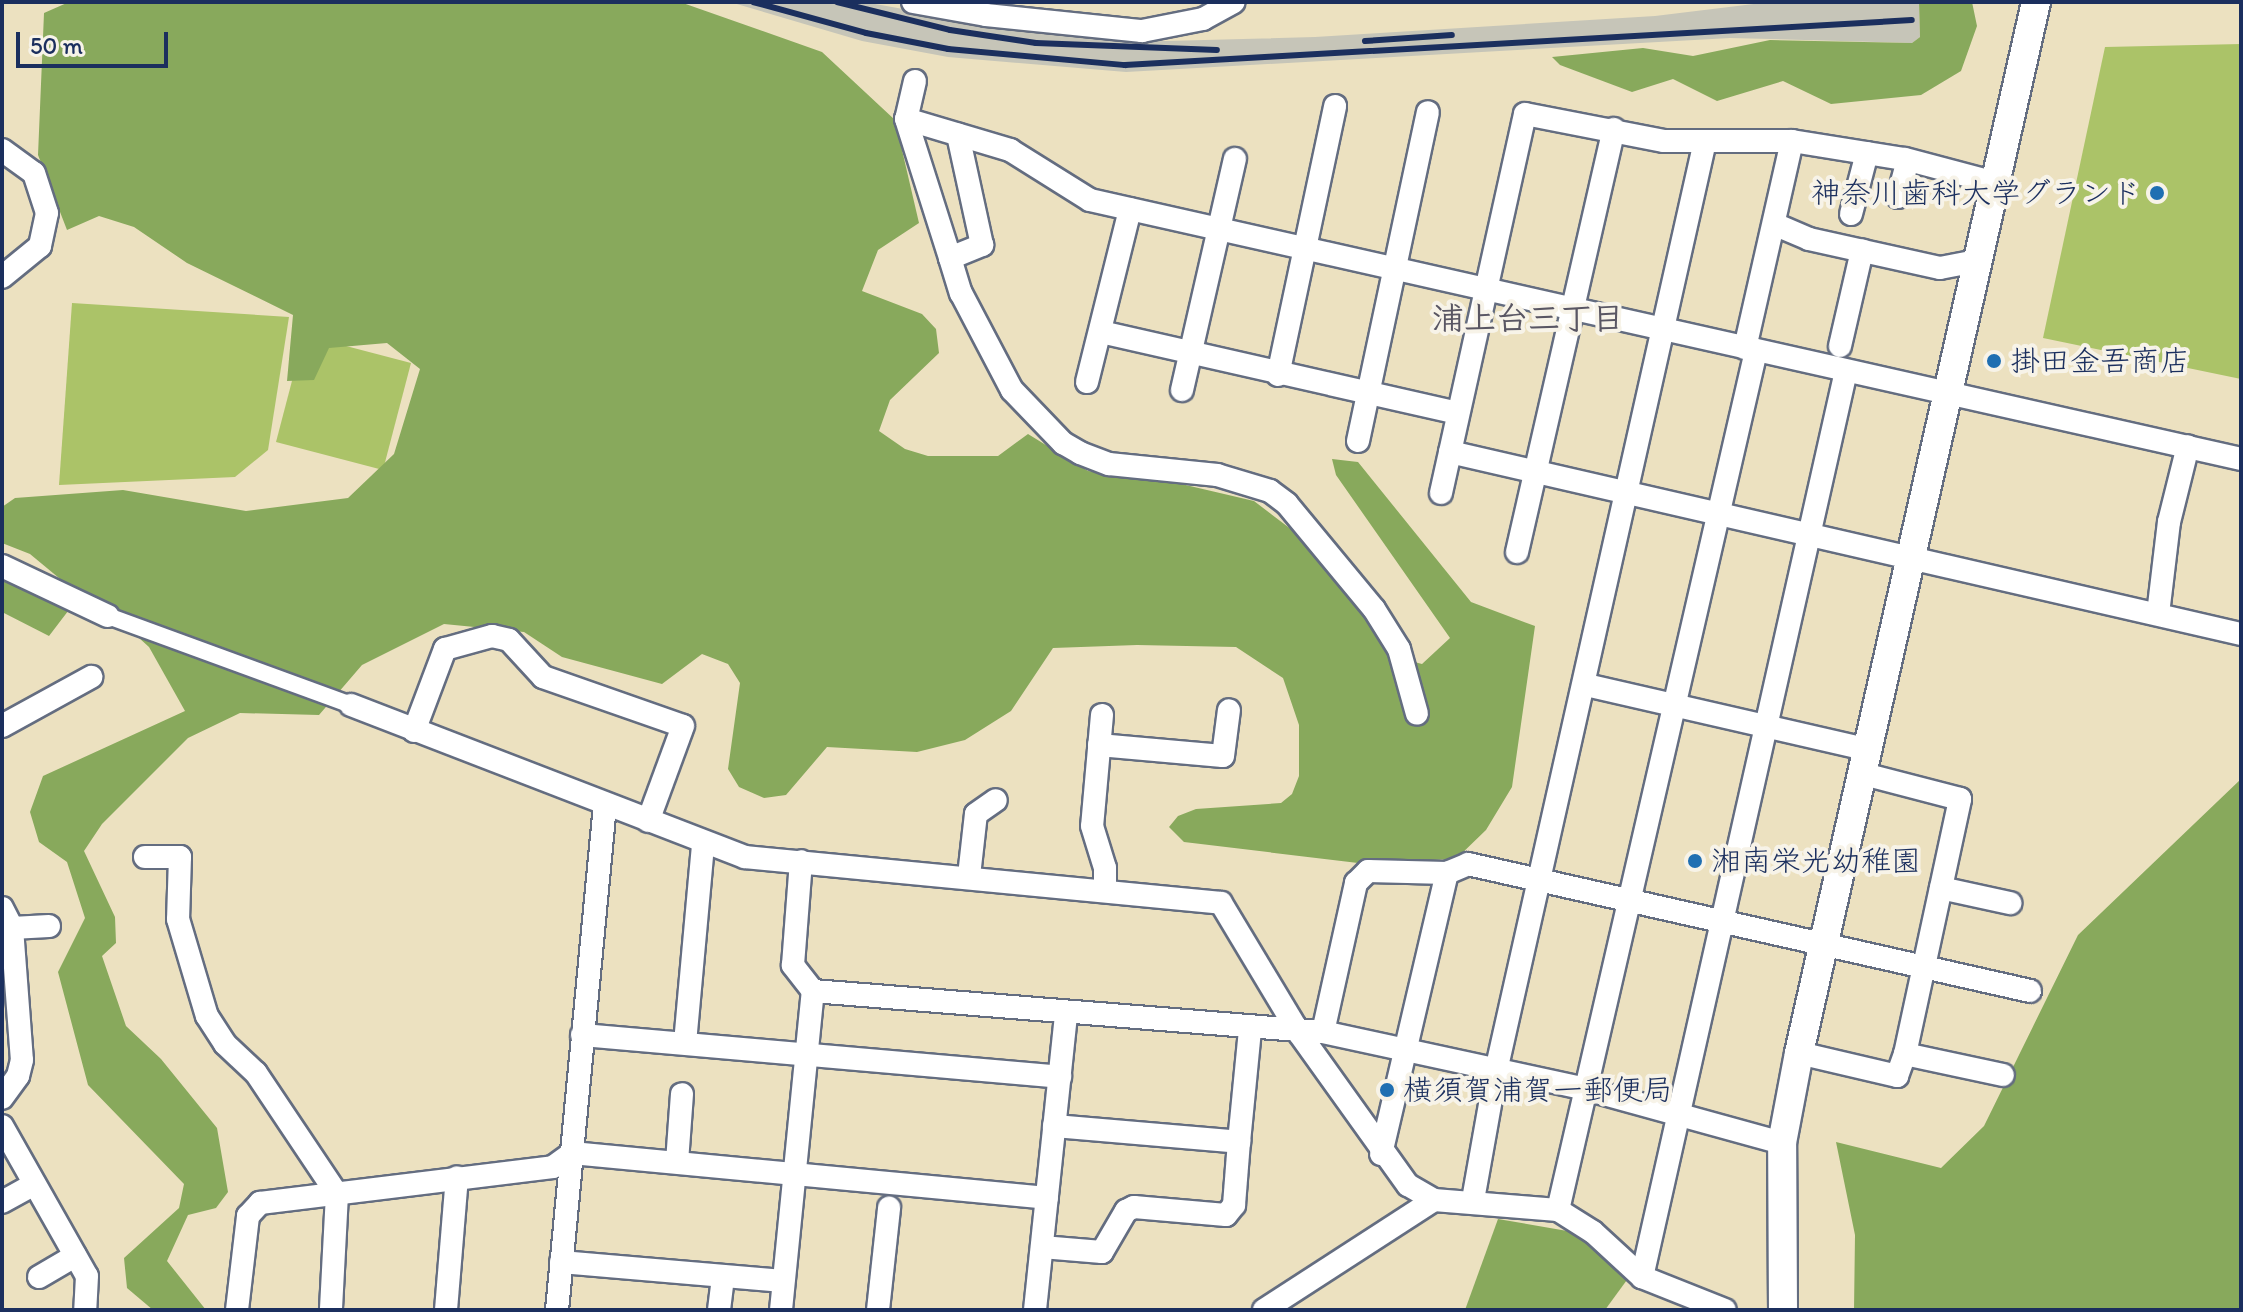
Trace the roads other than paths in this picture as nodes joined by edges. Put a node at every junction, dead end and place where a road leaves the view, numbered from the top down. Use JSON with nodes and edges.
{"nodes":[{"id":1,"x":1234,"y":2,"type":"edge"},
{"id":2,"x":2036,"y":2,"type":"edge"},
{"id":3,"x":926,"y":3,"type":"edge"},
{"id":4,"x":915,"y":81,"type":"dead end"},
{"id":5,"x":1335,"y":106,"type":"dead end"},
{"id":6,"x":1428,"y":112,"type":"dead end"},
{"id":7,"x":906,"y":119,"type":"junction"},
{"id":8,"x":1614,"y":129,"type":"junction"},
{"id":9,"x":958,"y":135,"type":"junction"},
{"id":10,"x":1705,"y":141,"type":"junction"},
{"id":11,"x":1792,"y":141,"type":"junction"},
{"id":12,"x":2,"y":150,"type":"edge"},
{"id":13,"x":1867,"y":153,"type":"junction"},
{"id":14,"x":1235,"y":159,"type":"dead end"},
{"id":15,"x":1908,"y":160,"type":"junction"},
{"id":16,"x":1996,"y":183,"type":"junction"},
{"id":17,"x":1898,"y":197,"type":"dead end"},
{"id":18,"x":1130,"y":209,"type":"junction"},
{"id":19,"x":1851,"y":214,"type":"dead end"},
{"id":20,"x":1774,"y":224,"type":"junction"},
{"id":21,"x":1217,"y":230,"type":"junction"},
{"id":22,"x":1305,"y":249,"type":"junction"},
{"id":23,"x":1862,"y":251,"type":"junction"},
{"id":24,"x":950,"y":258,"type":"junction"},
{"id":25,"x":1976,"y":261,"type":"junction"},
{"id":26,"x":1396,"y":270,"type":"junction"},
{"id":27,"x":2,"y":277,"type":"edge"},
{"id":28,"x":1484,"y":290,"type":"junction"},
{"id":29,"x":1573,"y":309,"type":"junction"},
{"id":30,"x":1664,"y":330,"type":"junction"},
{"id":31,"x":1101,"y":332,"type":"junction"},
{"id":32,"x":1840,"y":346,"type":"dead end"},
{"id":33,"x":1751,"y":350,"type":"junction"},
{"id":34,"x":1191,"y":354,"type":"junction"},
{"id":35,"x":1846,"y":371,"type":"junction"},
{"id":36,"x":1278,"y":375,"type":"junction"},
{"id":37,"x":1087,"y":382,"type":"dead end"},
{"id":38,"x":1182,"y":390,"type":"dead end"},
{"id":39,"x":1367,"y":393,"type":"junction"},
{"id":40,"x":1949,"y":394,"type":"junction"},
{"id":41,"x":1458,"y":413,"type":"junction"},
{"id":42,"x":1358,"y":441,"type":"dead end"},
{"id":43,"x":2188,"y":446,"type":"junction"},
{"id":44,"x":1450,"y":452,"type":"junction"},
{"id":45,"x":2241,"y":459,"type":"edge"},
{"id":46,"x":1536,"y":471,"type":"junction"},
{"id":47,"x":1628,"y":492,"type":"junction"},
{"id":48,"x":1441,"y":493,"type":"dead end"},
{"id":49,"x":1721,"y":513,"type":"junction"},
{"id":50,"x":1810,"y":533,"type":"junction"},
{"id":51,"x":1517,"y":552,"type":"dead end"},
{"id":52,"x":1913,"y":556,"type":"junction"},
{"id":53,"x":2,"y":566,"type":"edge"},
{"id":54,"x":2158,"y":614,"type":"junction"},
{"id":55,"x":108,"y":616,"type":"joint"},
{"id":56,"x":2241,"y":634,"type":"edge"},
{"id":57,"x":91,"y":677,"type":"dead end"},
{"id":58,"x":1586,"y":685,"type":"junction"},
{"id":59,"x":351,"y":705,"type":"joint"},
{"id":60,"x":1678,"y":707,"type":"junction"},
{"id":61,"x":1229,"y":710,"type":"dead end"},
{"id":62,"x":1417,"y":714,"type":"dead end"},
{"id":63,"x":1102,"y":715,"type":"dead end"},
{"id":64,"x":2,"y":726,"type":"edge"},
{"id":65,"x":1766,"y":726,"type":"junction"},
{"id":66,"x":414,"y":731,"type":"junction"},
{"id":67,"x":1099,"y":745,"type":"junction"},
{"id":68,"x":1867,"y":762,"type":"junction"},
{"id":69,"x":996,"y":800,"type":"dead end"},
{"id":70,"x":605,"y":805,"type":"junction"},
{"id":71,"x":648,"y":821,"type":"junction"},
{"id":72,"x":703,"y":844,"type":"junction"},
{"id":73,"x":145,"y":857,"type":"dead end"},
{"id":74,"x":801,"y":861,"type":"junction"},
{"id":75,"x":1447,"y":873,"type":"junction"},
{"id":76,"x":969,"y":876,"type":"junction"},
{"id":77,"x":1541,"y":879,"type":"junction"},
{"id":78,"x":1941,"y":888,"type":"junction"},
{"id":79,"x":1105,"y":889,"type":"junction"},
{"id":80,"x":1628,"y":902,"type":"junction"},
{"id":81,"x":2010,"y":903,"type":"dead end"},
{"id":82,"x":2,"y":908,"type":"edge"},
{"id":83,"x":1721,"y":922,"type":"junction"},
{"id":84,"x":49,"y":926,"type":"dead end"},
{"id":85,"x":12,"y":928,"type":"junction"},
{"id":86,"x":1824,"y":945,"type":"junction"},
{"id":87,"x":1922,"y":967,"type":"junction"},
{"id":88,"x":813,"y":991,"type":"junction"},
{"id":89,"x":2030,"y":991,"type":"dead end"},
{"id":90,"x":1066,"y":1013,"type":"junction"},
{"id":91,"x":1250,"y":1029,"type":"junction"},
{"id":92,"x":1323,"y":1032,"type":"junction"},
{"id":93,"x":1299,"y":1033,"type":"junction"},
{"id":94,"x":582,"y":1035,"type":"junction"},
{"id":95,"x":685,"y":1043,"type":"junction"},
{"id":96,"x":1405,"y":1050,"type":"junction"},
{"id":97,"x":1799,"y":1053,"type":"junction"},
{"id":98,"x":806,"y":1054,"type":"junction"},
{"id":99,"x":1905,"y":1054,"type":"junction"},
{"id":100,"x":1496,"y":1071,"type":"junction"},
{"id":101,"x":2003,"y":1075,"type":"dead end"},
{"id":102,"x":1060,"y":1077,"type":"junction"},
{"id":103,"x":1586,"y":1089,"type":"junction"},
{"id":104,"x":682,"y":1094,"type":"dead end"},
{"id":105,"x":2,"y":1098,"type":"edge"},
{"id":106,"x":1677,"y":1115,"type":"junction"},
{"id":107,"x":2,"y":1126,"type":"edge"},
{"id":108,"x":1054,"y":1126,"type":"junction"},
{"id":109,"x":1239,"y":1142,"type":"junction"},
{"id":110,"x":1782,"y":1143,"type":"junction"},
{"id":111,"x":572,"y":1153,"type":"junction"},
{"id":112,"x":1381,"y":1154,"type":"junction"},
{"id":113,"x":677,"y":1162,"type":"junction"},
{"id":114,"x":795,"y":1171,"type":"junction"},
{"id":115,"x":457,"y":1177,"type":"junction"},
{"id":116,"x":34,"y":1184,"type":"junction"},
{"id":117,"x":337,"y":1194,"type":"junction"},
{"id":118,"x":1047,"y":1198,"type":"junction"},
{"id":119,"x":1434,"y":1200,"type":"junction"},
{"id":120,"x":1473,"y":1200,"type":"junction"},
{"id":121,"x":2,"y":1202,"type":"edge"},
{"id":122,"x":889,"y":1208,"type":"dead end"},
{"id":123,"x":1558,"y":1210,"type":"junction"},
{"id":124,"x":1042,"y":1247,"type":"junction"},
{"id":125,"x":75,"y":1256,"type":"junction"},
{"id":126,"x":561,"y":1262,"type":"junction"},
{"id":127,"x":723,"y":1276,"type":"junction"},
{"id":128,"x":39,"y":1277,"type":"dead end"},
{"id":129,"x":1642,"y":1277,"type":"junction"},
{"id":130,"x":783,"y":1281,"type":"junction"},
{"id":131,"x":85,"y":1310,"type":"edge"},
{"id":132,"x":237,"y":1310,"type":"edge"},
{"id":133,"x":331,"y":1310,"type":"edge"},
{"id":134,"x":446,"y":1310,"type":"edge"},
{"id":135,"x":557,"y":1310,"type":"edge"},
{"id":136,"x":719,"y":1310,"type":"edge"},
{"id":137,"x":781,"y":1310,"type":"edge"},
{"id":138,"x":878,"y":1310,"type":"edge"},
{"id":139,"x":1035,"y":1310,"type":"edge"},
{"id":140,"x":1264,"y":1310,"type":"edge"},
{"id":141,"x":1725,"y":1310,"type":"edge"},
{"id":142,"x":1783,"y":1310,"type":"edge"}],
"edges":[{"from":1,"to":3,"type":"street"},
{"from":2,"to":16,"type":"street"},
{"from":4,"to":7,"type":"street"},
{"from":5,"to":22,"type":"street"},
{"from":6,"to":26,"type":"street"},
{"from":7,"to":9,"type":"street"},
{"from":7,"to":24,"type":"street"},
{"from":8,"to":10,"type":"street"},
{"from":8,"to":28,"type":"street"},
{"from":8,"to":29,"type":"street"},
{"from":9,"to":18,"type":"street"},
{"from":9,"to":24,"type":"street"},
{"from":10,"to":11,"type":"street"},
{"from":10,"to":30,"type":"street"},
{"from":11,"to":13,"type":"street"},
{"from":11,"to":20,"type":"street"},
{"from":12,"to":27,"type":"street"},
{"from":13,"to":15,"type":"street"},
{"from":13,"to":19,"type":"street"},
{"from":14,"to":21,"type":"street"},
{"from":15,"to":16,"type":"street"},
{"from":15,"to":17,"type":"street"},
{"from":16,"to":25,"type":"street"},
{"from":18,"to":21,"type":"street"},
{"from":18,"to":31,"type":"street"},
{"from":20,"to":23,"type":"street"},
{"from":20,"to":33,"type":"street"},
{"from":21,"to":22,"type":"street"},
{"from":21,"to":34,"type":"street"},
{"from":22,"to":26,"type":"street"},
{"from":22,"to":36,"type":"street"},
{"from":23,"to":25,"type":"street"},
{"from":23,"to":32,"type":"street"},
{"from":24,"to":62,"type":"street"},
{"from":25,"to":40,"type":"street"},
{"from":26,"to":28,"type":"street"},
{"from":26,"to":39,"type":"street"},
{"from":28,"to":29,"type":"street"},
{"from":28,"to":41,"type":"street"},
{"from":29,"to":30,"type":"street"},
{"from":29,"to":46,"type":"street"},
{"from":30,"to":33,"type":"street"},
{"from":30,"to":47,"type":"street"},
{"from":31,"to":34,"type":"street"},
{"from":31,"to":37,"type":"street"},
{"from":33,"to":35,"type":"street"},
{"from":33,"to":49,"type":"street"},
{"from":34,"to":36,"type":"street"},
{"from":34,"to":38,"type":"street"},
{"from":35,"to":40,"type":"street"},
{"from":35,"to":50,"type":"street"},
{"from":36,"to":39,"type":"street"},
{"from":39,"to":41,"type":"street"},
{"from":39,"to":42,"type":"street"},
{"from":40,"to":43,"type":"street"},
{"from":40,"to":52,"type":"street"},
{"from":41,"to":44,"type":"street"},
{"from":43,"to":45,"type":"street"},
{"from":43,"to":54,"type":"street"},
{"from":44,"to":46,"type":"street"},
{"from":44,"to":48,"type":"street"},
{"from":46,"to":47,"type":"street"},
{"from":46,"to":51,"type":"street"},
{"from":47,"to":49,"type":"street"},
{"from":47,"to":58,"type":"street"},
{"from":49,"to":50,"type":"street"},
{"from":49,"to":60,"type":"street"},
{"from":50,"to":52,"type":"street"},
{"from":50,"to":65,"type":"street"},
{"from":52,"to":54,"type":"street"},
{"from":52,"to":68,"type":"street"},
{"from":53,"to":55,"type":"street"},
{"from":54,"to":56,"type":"street"},
{"from":55,"to":59,"type":"street"},
{"from":57,"to":64,"type":"street"},
{"from":58,"to":60,"type":"street"},
{"from":58,"to":77,"type":"street"},
{"from":59,"to":66,"type":"street"},
{"from":60,"to":65,"type":"street"},
{"from":60,"to":80,"type":"street"},
{"from":61,"to":67,"type":"street"},
{"from":63,"to":67,"type":"street"},
{"from":65,"to":68,"type":"street"},
{"from":65,"to":83,"type":"street"},
{"from":66,"to":70,"type":"street"},
{"from":66,"to":71,"type":"street"},
{"from":67,"to":79,"type":"street"},
{"from":68,"to":78,"type":"street"},
{"from":68,"to":86,"type":"street"},
{"from":69,"to":76,"type":"street"},
{"from":70,"to":71,"type":"street"},
{"from":70,"to":94,"type":"street"},
{"from":71,"to":72,"type":"street"},
{"from":72,"to":74,"type":"street"},
{"from":72,"to":95,"type":"street"},
{"from":73,"to":117,"type":"street"},
{"from":74,"to":76,"type":"street"},
{"from":74,"to":88,"type":"street"},
{"from":75,"to":77,"type":"street"},
{"from":75,"to":92,"type":"street"},
{"from":75,"to":96,"type":"street"},
{"from":76,"to":79,"type":"street"},
{"from":77,"to":80,"type":"street"},
{"from":77,"to":100,"type":"street"},
{"from":78,"to":81,"type":"street"},
{"from":78,"to":87,"type":"street"},
{"from":79,"to":93,"type":"street"},
{"from":80,"to":83,"type":"street"},
{"from":80,"to":103,"type":"street"},
{"from":82,"to":85,"type":"street"},
{"from":83,"to":86,"type":"street"},
{"from":83,"to":106,"type":"street"},
{"from":84,"to":85,"type":"street"},
{"from":85,"to":105,"type":"street"},
{"from":86,"to":87,"type":"street"},
{"from":86,"to":97,"type":"street"},
{"from":87,"to":89,"type":"street"},
{"from":87,"to":99,"type":"street"},
{"from":88,"to":90,"type":"street"},
{"from":88,"to":98,"type":"street"},
{"from":90,"to":91,"type":"street"},
{"from":90,"to":102,"type":"street"},
{"from":91,"to":93,"type":"street"},
{"from":91,"to":109,"type":"street"},
{"from":92,"to":93,"type":"street"},
{"from":92,"to":96,"type":"street"},
{"from":93,"to":112,"type":"street"},
{"from":94,"to":95,"type":"street"},
{"from":94,"to":111,"type":"street"},
{"from":95,"to":98,"type":"street"},
{"from":96,"to":100,"type":"street"},
{"from":96,"to":112,"type":"street"},
{"from":97,"to":99,"type":"street"},
{"from":97,"to":110,"type":"street"},
{"from":98,"to":102,"type":"street"},
{"from":98,"to":114,"type":"street"},
{"from":99,"to":101,"type":"street"},
{"from":100,"to":103,"type":"street"},
{"from":100,"to":120,"type":"street"},
{"from":102,"to":108,"type":"street"},
{"from":103,"to":106,"type":"street"},
{"from":103,"to":123,"type":"street"},
{"from":104,"to":113,"type":"street"},
{"from":106,"to":110,"type":"street"},
{"from":106,"to":129,"type":"street"},
{"from":107,"to":116,"type":"street"},
{"from":108,"to":109,"type":"street"},
{"from":108,"to":118,"type":"street"},
{"from":109,"to":124,"type":"street"},
{"from":110,"to":142,"type":"street"},
{"from":111,"to":113,"type":"street"},
{"from":111,"to":115,"type":"street"},
{"from":111,"to":126,"type":"street"},
{"from":112,"to":119,"type":"street"},
{"from":113,"to":114,"type":"street"},
{"from":114,"to":118,"type":"street"},
{"from":114,"to":130,"type":"street"},
{"from":115,"to":117,"type":"street"},
{"from":115,"to":134,"type":"street"},
{"from":116,"to":121,"type":"street"},
{"from":116,"to":125,"type":"street"},
{"from":117,"to":132,"type":"street"},
{"from":117,"to":133,"type":"street"},
{"from":118,"to":124,"type":"street"},
{"from":119,"to":120,"type":"street"},
{"from":119,"to":140,"type":"street"},
{"from":120,"to":123,"type":"street"},
{"from":122,"to":138,"type":"street"},
{"from":123,"to":129,"type":"street"},
{"from":124,"to":139,"type":"street"},
{"from":125,"to":128,"type":"street"},
{"from":125,"to":131,"type":"street"},
{"from":126,"to":127,"type":"street"},
{"from":126,"to":135,"type":"street"},
{"from":127,"to":130,"type":"street"},
{"from":127,"to":136,"type":"street"},
{"from":129,"to":141,"type":"street"},
{"from":130,"to":137,"type":"street"}]}
